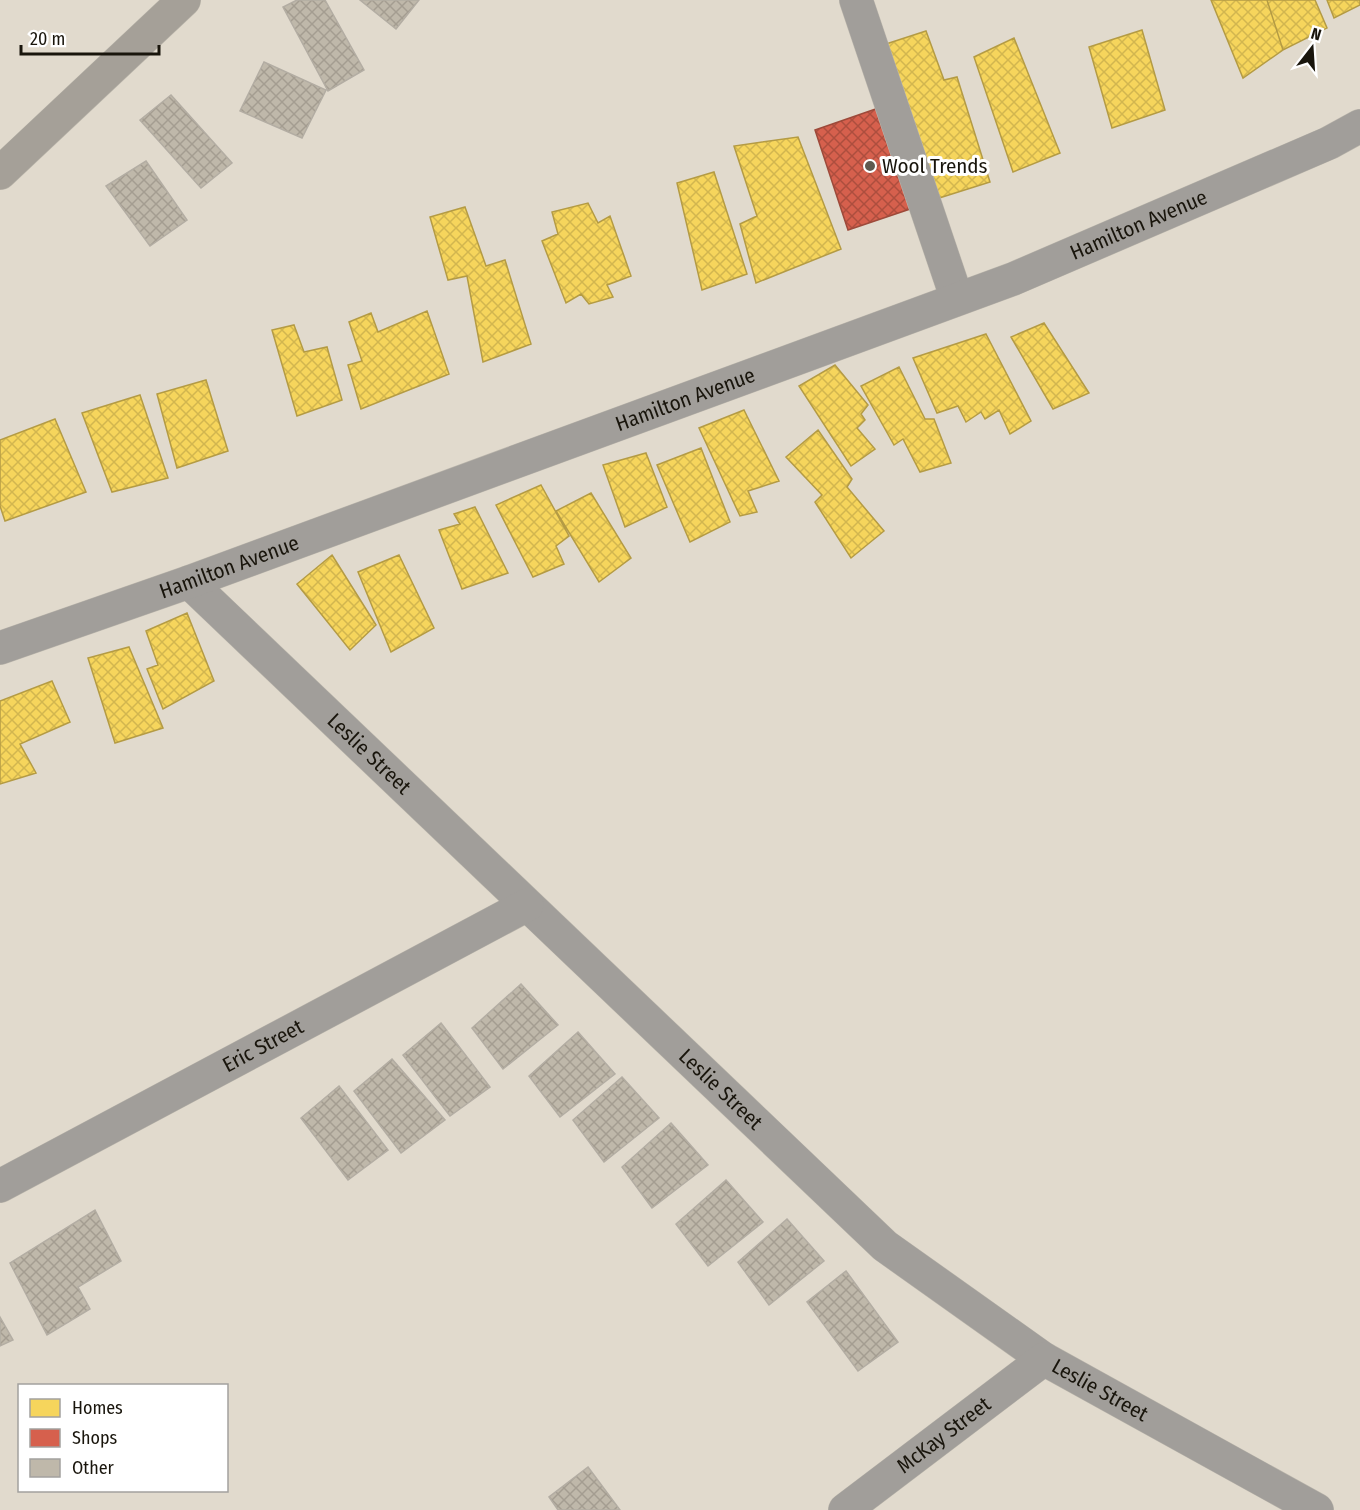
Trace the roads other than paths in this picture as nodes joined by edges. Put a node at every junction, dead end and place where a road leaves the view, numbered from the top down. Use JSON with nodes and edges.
{"nodes":[{"id":1,"x":184,"y":0,"type":"edge"},
{"id":2,"x":856,"y":0,"type":"edge"},
{"id":3,"x":1360,"y":126,"type":"edge"},
{"id":4,"x":0,"y":173,"type":"edge"},
{"id":5,"x":957,"y":299,"type":"junction"},
{"id":6,"x":189,"y":582,"type":"junction"},
{"id":7,"x":0,"y":648,"type":"edge"},
{"id":8,"x":527,"y":905,"type":"junction"},
{"id":9,"x":0,"y":1186,"type":"edge"},
{"id":10,"x":1044,"y":1359,"type":"junction"},
{"id":11,"x":845,"y":1510,"type":"edge"},
{"id":12,"x":1317,"y":1510,"type":"edge"}],
"edges":[{"from":1,"to":4,"type":"main road"},
{"from":2,"to":5,"type":"street"},
{"from":3,"to":5,"type":"street","name":"Hamilton Avenue"},
{"from":5,"to":6,"type":"street","name":"Hamilton Avenue"},
{"from":6,"to":7,"type":"street","name":"Hamilton Avenue"},
{"from":6,"to":8,"type":"street","name":"Leslie Street"},
{"from":8,"to":9,"type":"street","name":"Eric Street"},
{"from":8,"to":10,"type":"street","name":"Leslie Street"},
{"from":10,"to":11,"type":"street","name":"McKay Street"},
{"from":10,"to":12,"type":"street","name":"Leslie Street"}]}
